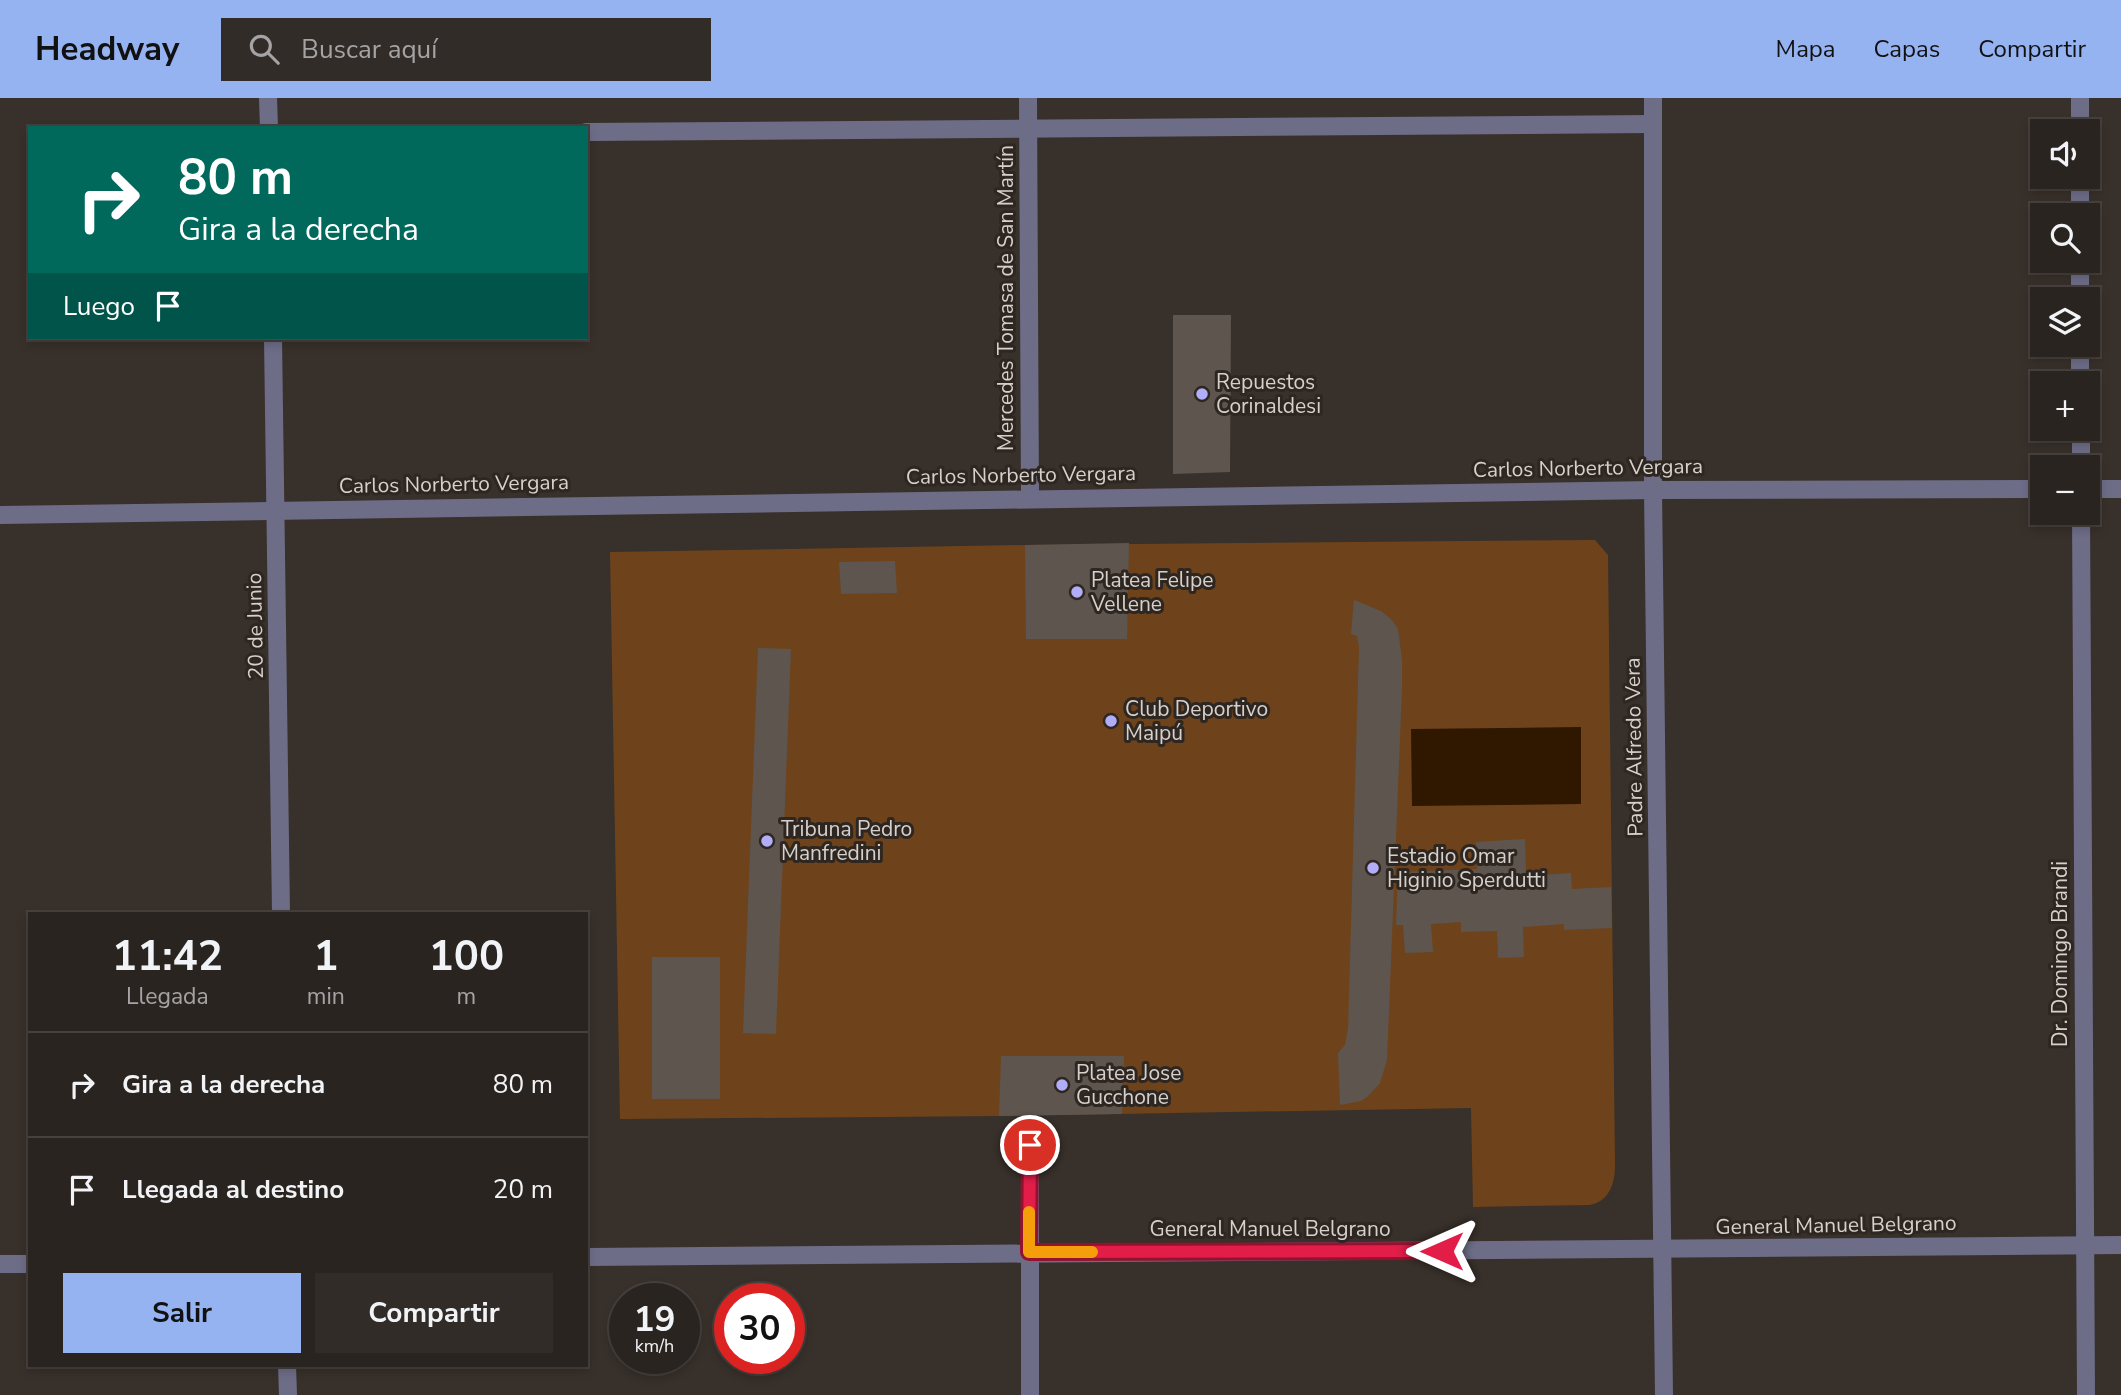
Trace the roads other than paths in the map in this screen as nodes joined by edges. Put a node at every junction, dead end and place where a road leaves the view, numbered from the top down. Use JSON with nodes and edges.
{"nodes":[{"id":1,"x":268,"y":98,"type":"edge"},
{"id":2,"x":1028,"y":98,"type":"edge"},
{"id":3,"x":1653,"y":98,"type":"edge"},
{"id":4,"x":2080,"y":98,"type":"edge"},
{"id":5,"x":2080,"y":119,"type":"edge"},
{"id":6,"x":1653,"y":124,"type":"junction"},
{"id":7,"x":269,"y":126,"type":"edge"},
{"id":8,"x":1028,"y":129,"type":"junction"},
{"id":9,"x":588,"y":132,"type":"edge"},
{"id":10,"x":273,"y":340,"type":"edge"},
{"id":11,"x":2030,"y":489,"type":"edge"},
{"id":12,"x":2100,"y":489,"type":"edge"},
{"id":13,"x":2121,"y":489,"type":"edge"},
{"id":14,"x":1653,"y":490,"type":"junction"},
{"id":15,"x":1030,"y":498,"type":"junction"},
{"id":16,"x":276,"y":510,"type":"junction"},
{"id":17,"x":0,"y":515,"type":"edge"},
{"id":18,"x":2081,"y":525,"type":"edge"},
{"id":19,"x":281,"y":912,"type":"edge"},
{"id":20,"x":1030,"y":1145,"type":"dead end"},
{"id":21,"x":2121,"y":1245,"type":"edge"},
{"id":22,"x":2084,"y":1246,"type":"junction"},
{"id":23,"x":1663,"y":1250,"type":"junction"},
{"id":24,"x":1029,"y":1252,"type":"junction"},
{"id":25,"x":588,"y":1257,"type":"edge"},
{"id":26,"x":0,"y":1264,"type":"edge"},
{"id":27,"x":28,"y":1264,"type":"edge"},
{"id":28,"x":288,"y":1367,"type":"edge"},
{"id":29,"x":288,"y":1395,"type":"edge"},
{"id":30,"x":1030,"y":1395,"type":"edge"},
{"id":31,"x":1664,"y":1395,"type":"edge"},
{"id":32,"x":2085,"y":1395,"type":"edge"}],
"edges":[{"from":1,"to":7,"type":"street"},
{"from":2,"to":8,"type":"street","name":"Mercedes Tomasa de San Martín"},
{"from":3,"to":6,"type":"street","name":"Padre Alfredo Vera"},
{"from":4,"to":5,"type":"street"},
{"from":6,"to":8,"type":"street"},
{"from":6,"to":14,"type":"street","name":"Padre Alfredo Vera"},
{"from":8,"to":9,"type":"street"},
{"from":8,"to":15,"type":"street","name":"Mercedes Tomasa de San Martín"},
{"from":10,"to":16,"type":"street","name":"20 de Junio"},
{"from":11,"to":14,"type":"street","name":"Carlos Norberto Vergara"},
{"from":12,"to":13,"type":"street"},
{"from":14,"to":15,"type":"street","name":"Carlos Norberto Vergara"},
{"from":14,"to":23,"type":"street","name":"Padre Alfredo Vera"},
{"from":15,"to":16,"type":"street","name":"Carlos Norberto Vergara"},
{"from":16,"to":17,"type":"street","name":"Carlos Norberto Vergara"},
{"from":16,"to":19,"type":"street","name":"20 de Junio"},
{"from":18,"to":22,"type":"street","name":"Dr. Domingo Brandi"},
{"from":20,"to":24,"type":"street"},
{"from":21,"to":22,"type":"street","name":"General Manuel Belgrano"},
{"from":22,"to":23,"type":"street","name":"General Manuel Belgrano"},
{"from":22,"to":32,"type":"street","name":"Dr. Domingo Brandi"},
{"from":23,"to":24,"type":"street","name":"General Manuel Belgrano"},
{"from":23,"to":31,"type":"street","name":"Padre Alfredo Vera"},
{"from":24,"to":25,"type":"street","name":"General Manuel Belgrano"},
{"from":24,"to":30,"type":"street"},
{"from":26,"to":27,"type":"street"},
{"from":28,"to":29,"type":"street"}]}
